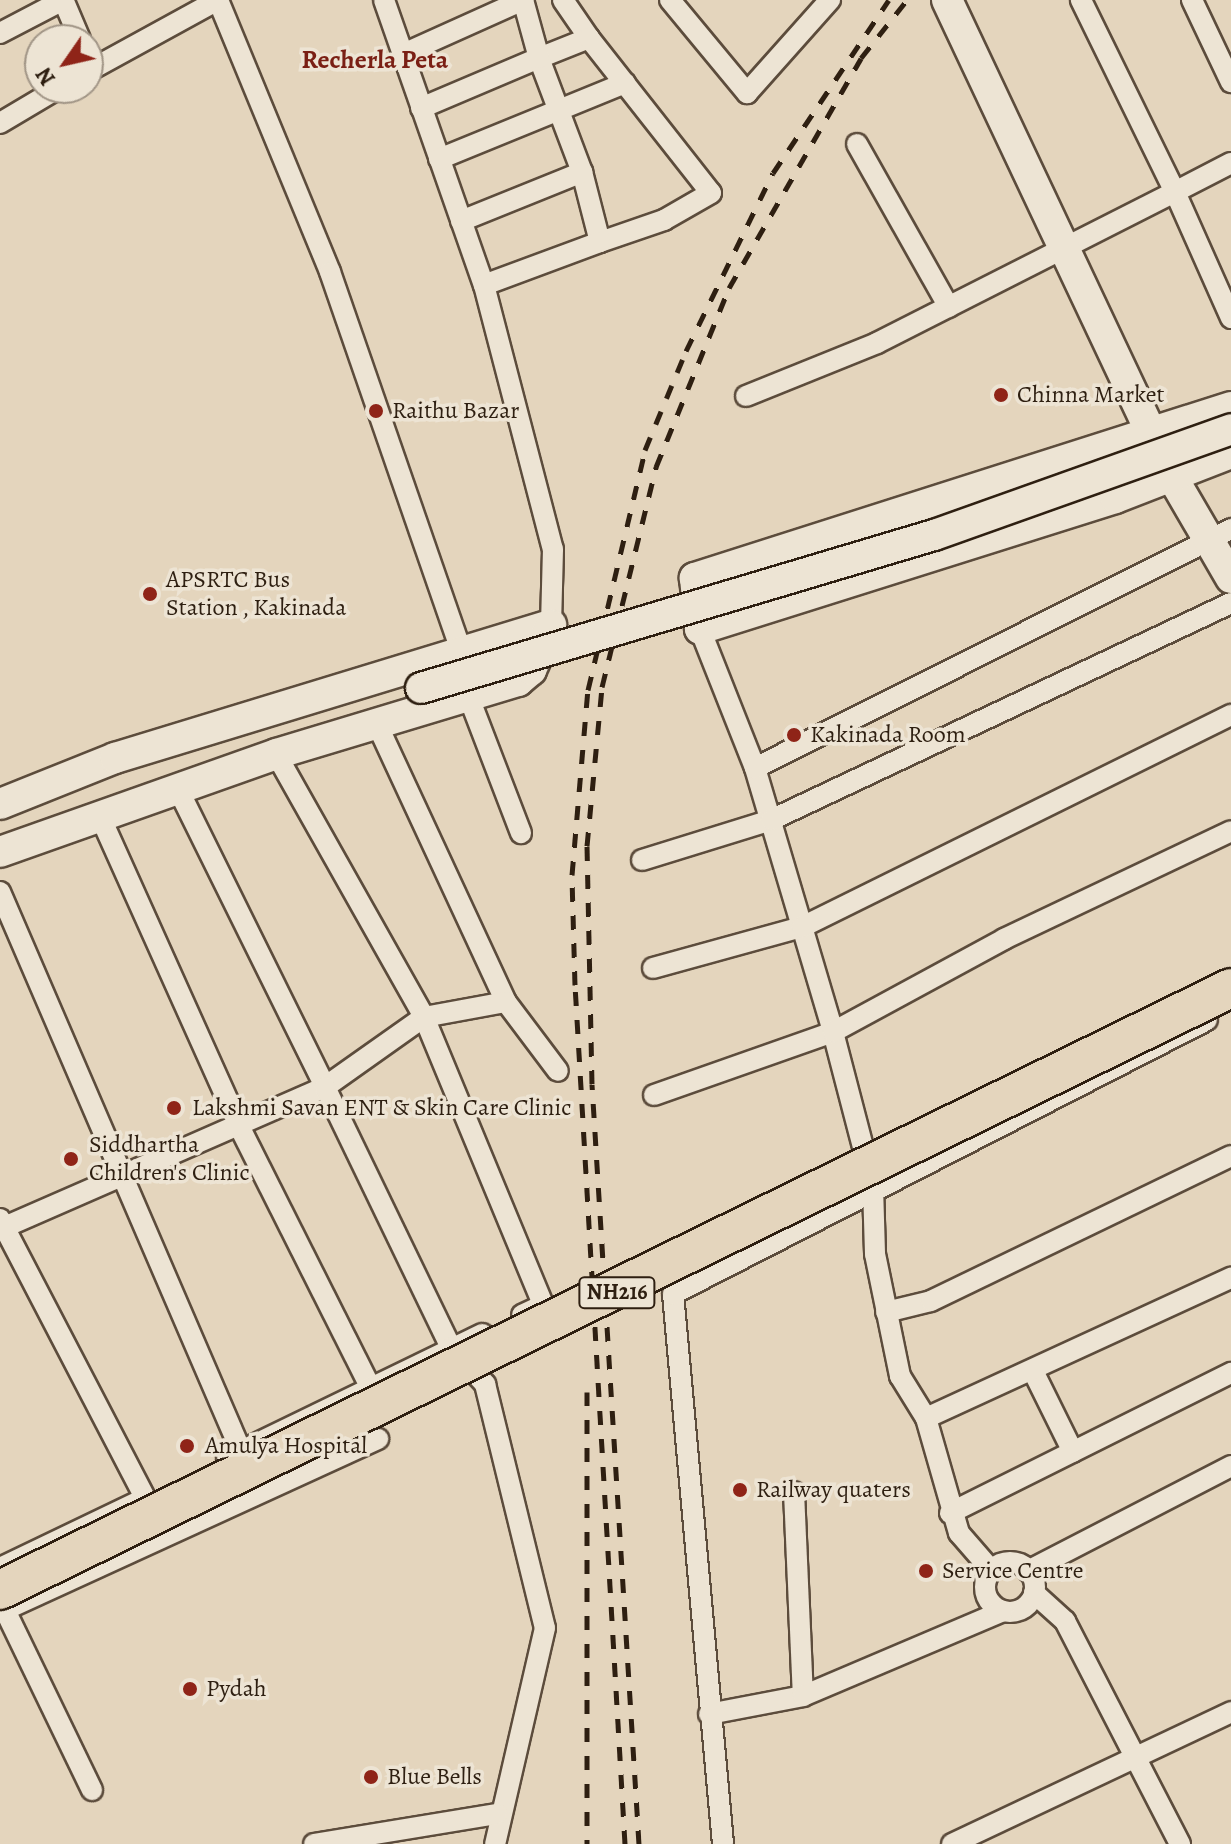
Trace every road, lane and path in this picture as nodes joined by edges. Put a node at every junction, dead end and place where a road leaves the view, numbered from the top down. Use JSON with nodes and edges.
{"nodes":[{"id":1,"x":384,"y":0,"type":"edge"},
{"id":2,"x":523,"y":0,"type":"edge"},
{"id":3,"x":563,"y":0,"type":"edge"},
{"id":4,"x":670,"y":0,"type":"edge"},
{"id":5,"x":830,"y":0,"type":"edge"},
{"id":6,"x":947,"y":0,"type":"edge"},
{"id":7,"x":1081,"y":0,"type":"edge"},
{"id":8,"x":1192,"y":0,"type":"edge"},
{"id":9,"x":64,"y":2,"type":"edge"},
{"id":10,"x":73,"y":24,"type":"edge"},
{"id":11,"x":0,"y":33,"type":"edge"},
{"id":12,"x":589,"y":38,"type":"junction"},
{"id":13,"x":403,"y":54,"type":"junction"},
{"id":14,"x":104,"y":58,"type":"edge"},
{"id":15,"x":539,"y":58,"type":"junction"},
{"id":16,"x":1231,"y":82,"type":"edge"},
{"id":17,"x":625,"y":83,"type":"junction"},
{"id":18,"x":32,"y":104,"type":"edge"},
{"id":19,"x":421,"y":108,"type":"junction"},
{"id":20,"x":559,"y":111,"type":"junction"},
{"id":21,"x":0,"y":123,"type":"edge"},
{"id":22,"x":857,"y":144,"type":"dead end"},
{"id":23,"x":439,"y":159,"type":"junction"},
{"id":24,"x":1231,"y":163,"type":"edge"},
{"id":25,"x":582,"y":172,"type":"junction"},
{"id":26,"x":1175,"y":192,"type":"junction"},
{"id":27,"x":461,"y":221,"type":"junction"},
{"id":28,"x":600,"y":242,"type":"junction"},
{"id":29,"x":1065,"y":247,"type":"junction"},
{"id":30,"x":484,"y":285,"type":"junction"},
{"id":31,"x":949,"y":307,"type":"junction"},
{"id":32,"x":1231,"y":318,"type":"edge"},
{"id":33,"x":746,"y":396,"type":"dead end"},
{"id":34,"x":1231,"y":407,"type":"edge"},
{"id":35,"x":1231,"y":429,"type":"edge"},
{"id":36,"x":1151,"y":435,"type":"junction"},
{"id":37,"x":1231,"y":453,"type":"edge"},
{"id":38,"x":1171,"y":475,"type":"junction"},
{"id":39,"x":1220,"y":534,"type":"edge"},
{"id":40,"x":1231,"y":578,"type":"edge"},
{"id":41,"x":1231,"y":603,"type":"edge"},
{"id":42,"x":552,"y":617,"type":"junction"},
{"id":43,"x":700,"y":629,"type":"junction"},
{"id":44,"x":461,"y":651,"type":"junction"},
{"id":45,"x":468,"y":695,"type":"junction"},
{"id":46,"x":1231,"y":715,"type":"edge"},
{"id":47,"x":376,"y":722,"type":"junction"},
{"id":48,"x":276,"y":754,"type":"junction"},
{"id":49,"x":755,"y":768,"type":"junction"},
{"id":50,"x":177,"y":787,"type":"junction"},
{"id":51,"x":0,"y":804,"type":"edge"},
{"id":52,"x":99,"y":814,"type":"junction"},
{"id":53,"x":771,"y":820,"type":"junction"},
{"id":54,"x":0,"y":829,"type":"edge"},
{"id":55,"x":1231,"y":831,"type":"edge"},
{"id":56,"x":521,"y":833,"type":"dead end"},
{"id":57,"x":0,"y":852,"type":"edge"},
{"id":58,"x":642,"y":860,"type":"dead end"},
{"id":59,"x":0,"y":892,"type":"edge"},
{"id":60,"x":802,"y":927,"type":"junction"},
{"id":61,"x":653,"y":968,"type":"dead end"},
{"id":62,"x":1231,"y":972,"type":"edge"},
{"id":63,"x":1231,"y":988,"type":"edge"},
{"id":64,"x":506,"y":1002,"type":"junction"},
{"id":65,"x":1231,"y":1006,"type":"edge"},
{"id":66,"x":424,"y":1017,"type":"junction"},
{"id":67,"x":833,"y":1032,"type":"junction"},
{"id":68,"x":558,"y":1071,"type":"dead end"},
{"id":69,"x":325,"y":1087,"type":"junction"},
{"id":70,"x":654,"y":1095,"type":"dead end"},
{"id":71,"x":238,"y":1124,"type":"junction"},
{"id":72,"x":862,"y":1151,"type":"junction"},
{"id":73,"x":1231,"y":1156,"type":"edge"},
{"id":74,"x":122,"y":1176,"type":"junction"},
{"id":75,"x":873,"y":1186,"type":"junction"},
{"id":76,"x":1,"y":1225,"type":"edge"},
{"id":77,"x":1231,"y":1278,"type":"edge"},
{"id":78,"x":886,"y":1312,"type":"junction"},
{"id":79,"x":451,"y":1348,"type":"junction"},
{"id":80,"x":1034,"y":1373,"type":"junction"},
{"id":81,"x":1231,"y":1373,"type":"edge"},
{"id":82,"x":370,"y":1387,"type":"junction"},
{"id":83,"x":926,"y":1418,"type":"junction"},
{"id":84,"x":378,"y":1439,"type":"dead end"},
{"id":85,"x":241,"y":1451,"type":"junction"},
{"id":86,"x":1073,"y":1452,"type":"junction"},
{"id":87,"x":1231,"y":1466,"type":"edge"},
{"id":88,"x":794,"y":1492,"type":"dead end"},
{"id":89,"x":145,"y":1498,"type":"junction"},
{"id":90,"x":950,"y":1513,"type":"junction"},
{"id":91,"x":0,"y":1568,"type":"edge"},
{"id":92,"x":992,"y":1571,"type":"junction"},
{"id":93,"x":1028,"y":1571,"type":"junction"},
{"id":94,"x":1034,"y":1593,"type":"junction"},
{"id":95,"x":2,"y":1604,"type":"edge"},
{"id":96,"x":1003,"y":1611,"type":"junction"},
{"id":97,"x":803,"y":1696,"type":"junction"},
{"id":98,"x":1231,"y":1712,"type":"edge"},
{"id":99,"x":709,"y":1714,"type":"junction"},
{"id":100,"x":1140,"y":1756,"type":"junction"},
{"id":101,"x":92,"y":1790,"type":"dead end"},
{"id":102,"x":497,"y":1814,"type":"junction"},
{"id":103,"x":314,"y":1844,"type":"edge"},
{"id":104,"x":495,"y":1844,"type":"edge"},
{"id":105,"x":723,"y":1844,"type":"edge"},
{"id":106,"x":952,"y":1844,"type":"edge"},
{"id":107,"x":1180,"y":1844,"type":"edge"}],
"edges":[{"from":1,"to":13,"type":"street"},
{"from":2,"to":13,"type":"street"},
{"from":2,"to":15,"type":"street"},
{"from":3,"to":12,"type":"street"},
{"from":4,"to":5,"type":"street"},
{"from":6,"to":29,"type":"street"},
{"from":7,"to":26,"type":"street"},
{"from":8,"to":16,"type":"street"},
{"from":9,"to":10,"type":"street"},
{"from":9,"to":11,"type":"street"},
{"from":12,"to":15,"type":"street"},
{"from":12,"to":17,"type":"street"},
{"from":13,"to":19,"type":"street"},
{"from":14,"to":44,"type":"street"},
{"from":15,"to":19,"type":"street"},
{"from":15,"to":20,"type":"street"},
{"from":17,"to":20,"type":"street"},
{"from":17,"to":28,"type":"street"},
{"from":18,"to":21,"type":"street"},
{"from":19,"to":23,"type":"street"},
{"from":20,"to":23,"type":"street"},
{"from":20,"to":25,"type":"street"},
{"from":22,"to":31,"type":"street"},
{"from":23,"to":27,"type":"street"},
{"from":24,"to":26,"type":"street"},
{"from":25,"to":27,"type":"street"},
{"from":25,"to":28,"type":"street"},
{"from":26,"to":29,"type":"street"},
{"from":26,"to":32,"type":"street"},
{"from":27,"to":30,"type":"street"},
{"from":28,"to":30,"type":"street"},
{"from":29,"to":31,"type":"street"},
{"from":29,"to":36,"type":"street"},
{"from":30,"to":42,"type":"street"},
{"from":31,"to":33,"type":"street"},
{"from":34,"to":36,"type":"street"},
{"from":35,"to":54,"type":"street","bridge":true},
{"from":36,"to":38,"type":"street"},
{"from":36,"to":43,"type":"street"},
{"from":37,"to":38,"type":"street"},
{"from":38,"to":39,"type":"street"},
{"from":38,"to":43,"type":"street"},
{"from":39,"to":40,"type":"street"},
{"from":39,"to":49,"type":"street"},
{"from":41,"to":53,"type":"street"},
{"from":42,"to":44,"type":"street"},
{"from":42,"to":45,"type":"street"},
{"from":43,"to":49,"type":"street"},
{"from":44,"to":51,"type":"street"},
{"from":45,"to":47,"type":"street"},
{"from":45,"to":56,"type":"street"},
{"from":46,"to":60,"type":"street"},
{"from":47,"to":48,"type":"street"},
{"from":47,"to":64,"type":"street"},
{"from":48,"to":50,"type":"street"},
{"from":48,"to":66,"type":"street"},
{"from":49,"to":53,"type":"street"},
{"from":50,"to":52,"type":"street"},
{"from":50,"to":69,"type":"street"},
{"from":52,"to":57,"type":"street"},
{"from":52,"to":71,"type":"street"},
{"from":53,"to":58,"type":"street"},
{"from":53,"to":60,"type":"street"},
{"from":55,"to":67,"type":"street"},
{"from":59,"to":74,"type":"street"},
{"from":60,"to":61,"type":"street"},
{"from":60,"to":67,"type":"street"},
{"from":62,"to":72,"type":"street"},
{"from":63,"to":95,"type":"highway","number":"NH216","bridge":true},
{"from":64,"to":66,"type":"street"},
{"from":64,"to":68,"type":"street"},
{"from":65,"to":75,"type":"street"},
{"from":66,"to":69,"type":"street"},
{"from":66,"to":79,"type":"street"},
{"from":67,"to":70,"type":"street"},
{"from":67,"to":72,"type":"street"},
{"from":69,"to":71,"type":"street"},
{"from":69,"to":79,"type":"street"},
{"from":71,"to":74,"type":"street"},
{"from":71,"to":82,"type":"street"},
{"from":72,"to":75,"type":"street"},
{"from":73,"to":78,"type":"street"},
{"from":74,"to":76,"type":"street"},
{"from":74,"to":85,"type":"street"},
{"from":75,"to":78,"type":"street"},
{"from":75,"to":99,"type":"street"},
{"from":76,"to":89,"type":"street"},
{"from":77,"to":80,"type":"street"},
{"from":78,"to":83,"type":"street"},
{"from":79,"to":82,"type":"street"},
{"from":79,"to":102,"type":"street"},
{"from":80,"to":83,"type":"street"},
{"from":80,"to":86,"type":"street"},
{"from":81,"to":86,"type":"street"},
{"from":82,"to":85,"type":"street"},
{"from":83,"to":90,"type":"street"},
{"from":84,"to":95,"type":"street"},
{"from":85,"to":89,"type":"street"},
{"from":86,"to":90,"type":"street"},
{"from":87,"to":93,"type":"street"},
{"from":88,"to":97,"type":"street"},
{"from":89,"to":91,"type":"street"},
{"from":90,"to":92,"type":"street"},
{"from":92,"to":93,"type":"street"},
{"from":92,"to":96,"type":"street"},
{"from":93,"to":94,"type":"street"},
{"from":94,"to":96,"type":"street"},
{"from":94,"to":100,"type":"street"},
{"from":95,"to":101,"type":"street"},
{"from":96,"to":97,"type":"street"},
{"from":97,"to":99,"type":"street"},
{"from":98,"to":100,"type":"street"},
{"from":99,"to":105,"type":"street"},
{"from":100,"to":106,"type":"street"},
{"from":100,"to":107,"type":"street"},
{"from":102,"to":103,"type":"street"},
{"from":102,"to":104,"type":"street"}]}
